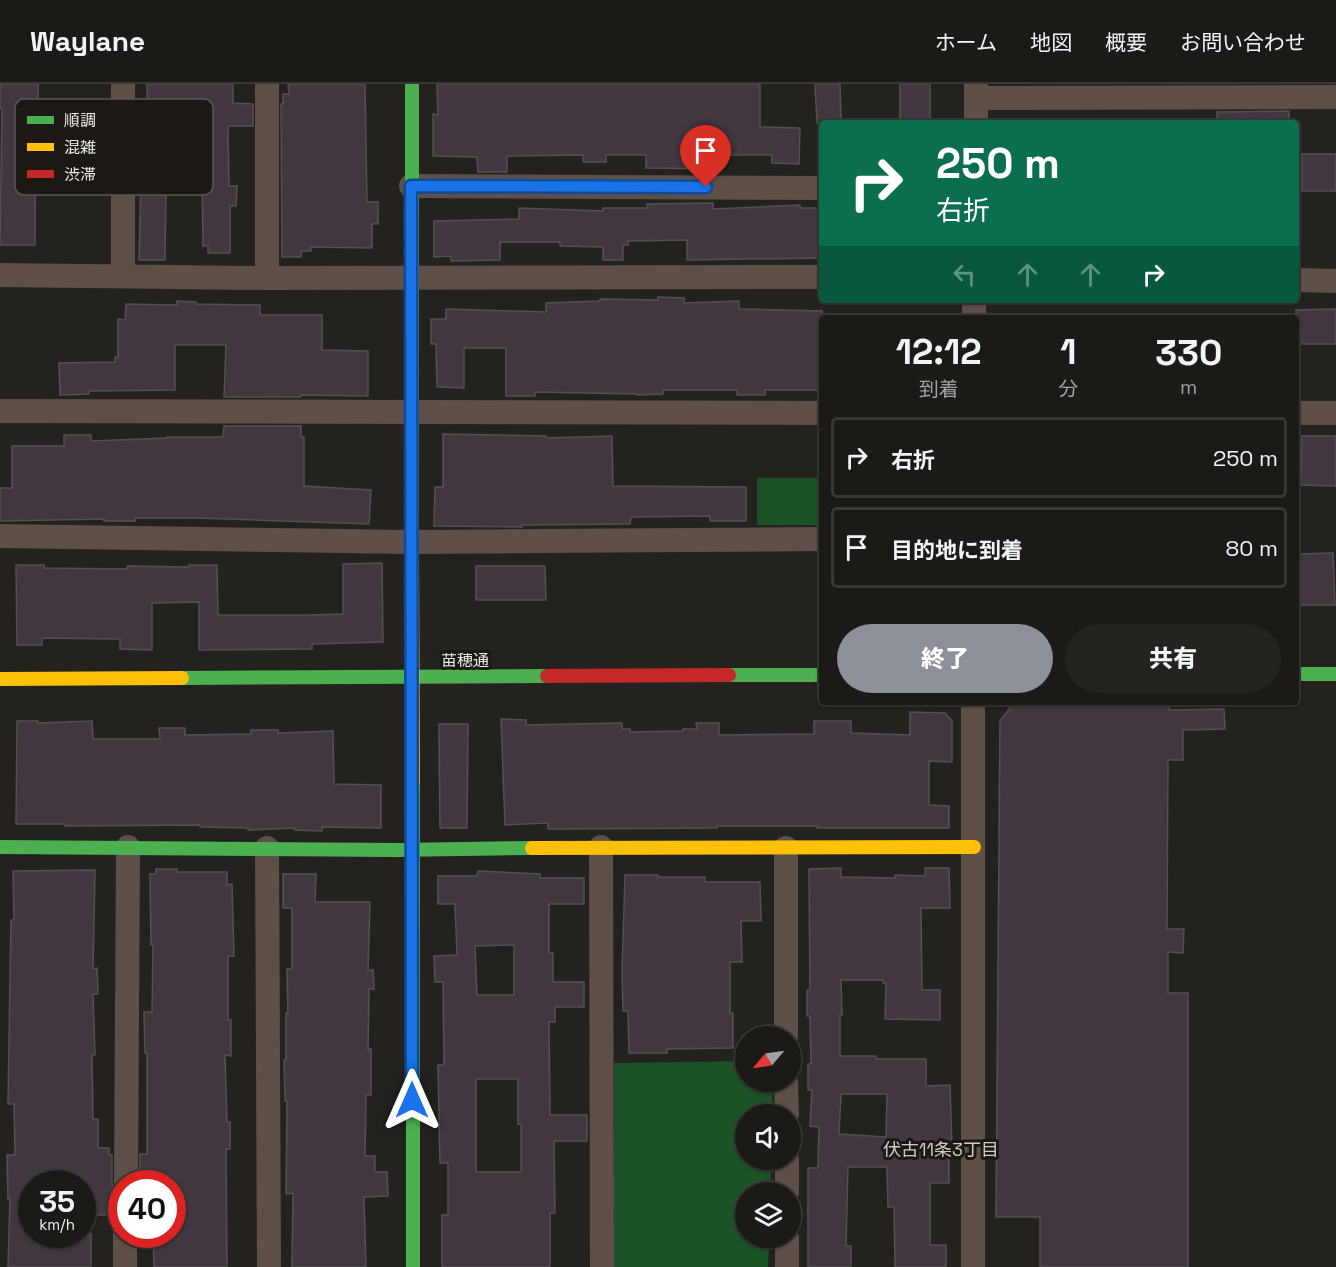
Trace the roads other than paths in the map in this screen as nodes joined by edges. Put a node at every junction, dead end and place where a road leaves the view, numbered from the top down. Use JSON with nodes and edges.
{"nodes":[{"id":1,"x":267,"y":84,"type":"edge"},
{"id":2,"x":412,"y":84,"type":"edge"},
{"id":3,"x":976,"y":91,"type":"edge"},
{"id":4,"x":1336,"y":97,"type":"edge"},
{"id":5,"x":976,"y":120,"type":"edge"},
{"id":6,"x":411,"y":186,"type":"junction"},
{"id":7,"x":819,"y":188,"type":"edge"},
{"id":8,"x":123,"y":195,"type":"edge"},
{"id":9,"x":0,"y":275,"type":"edge"},
{"id":10,"x":123,"y":276,"type":"junction"},
{"id":11,"x":411,"y":277,"type":"junction"},
{"id":12,"x":819,"y":277,"type":"edge"},
{"id":13,"x":267,"y":278,"type":"junction"},
{"id":14,"x":1299,"y":280,"type":"edge"},
{"id":15,"x":1336,"y":280,"type":"edge"},
{"id":16,"x":0,"y":411,"type":"edge"},
{"id":17,"x":411,"y":412,"type":"junction"},
{"id":18,"x":819,"y":413,"type":"edge"},
{"id":19,"x":1299,"y":413,"type":"edge"},
{"id":20,"x":1336,"y":413,"type":"edge"},
{"id":21,"x":0,"y":536,"type":"edge"},
{"id":22,"x":819,"y":539,"type":"edge"},
{"id":23,"x":412,"y":542,"type":"junction"},
{"id":24,"x":1299,"y":674,"type":"edge"},
{"id":25,"x":1336,"y":674,"type":"edge"},
{"id":26,"x":819,"y":675,"type":"edge"},
{"id":27,"x":412,"y":676,"type":"junction"},
{"id":28,"x":0,"y":679,"type":"edge"},
{"id":29,"x":973,"y":705,"type":"edge"},
{"id":30,"x":0,"y":847,"type":"edge"},
{"id":31,"x":128,"y":847,"type":"junction"},
{"id":32,"x":601,"y":847,"type":"junction"},
{"id":33,"x":974,"y":847,"type":"junction"},
{"id":34,"x":267,"y":848,"type":"junction"},
{"id":35,"x":786,"y":848,"type":"junction"},
{"id":36,"x":412,"y":849,"type":"junction"},
{"id":37,"x":786,"y":1026,"type":"edge"},
{"id":38,"x":126,"y":1170,"type":"edge"},
{"id":39,"x":125,"y":1248,"type":"edge"},
{"id":40,"x":787,"y":1248,"type":"edge"},
{"id":41,"x":125,"y":1267,"type":"edge"},
{"id":42,"x":269,"y":1267,"type":"edge"},
{"id":43,"x":413,"y":1267,"type":"edge"},
{"id":44,"x":602,"y":1267,"type":"edge"},
{"id":45,"x":787,"y":1267,"type":"edge"},
{"id":46,"x":973,"y":1267,"type":"edge"}],
"edges":[{"from":1,"to":13,"type":"street"},
{"from":2,"to":6,"type":"street"},
{"from":3,"to":4,"type":"street"},
{"from":3,"to":5,"type":"street"},
{"from":6,"to":7,"type":"street"},
{"from":6,"to":11,"type":"street"},
{"from":8,"to":10,"type":"street"},
{"from":9,"to":10,"type":"street"},
{"from":10,"to":13,"type":"street"},
{"from":11,"to":12,"type":"street"},
{"from":11,"to":13,"type":"street"},
{"from":11,"to":17,"type":"street"},
{"from":14,"to":15,"type":"street"},
{"from":16,"to":17,"type":"street"},
{"from":17,"to":18,"type":"street"},
{"from":17,"to":23,"type":"street"},
{"from":19,"to":20,"type":"street"},
{"from":21,"to":23,"type":"street"},
{"from":22,"to":23,"type":"street"},
{"from":23,"to":27,"type":"street"},
{"from":24,"to":25,"type":"street"},
{"from":26,"to":27,"type":"street","name":"苗穂通"},
{"from":27,"to":28,"type":"street","name":"苗穂通"},
{"from":27,"to":36,"type":"street"},
{"from":29,"to":33,"type":"street"},
{"from":30,"to":31,"type":"street"},
{"from":31,"to":34,"type":"street"},
{"from":31,"to":38,"type":"street"},
{"from":32,"to":35,"type":"street"},
{"from":32,"to":36,"type":"street"},
{"from":32,"to":44,"type":"street"},
{"from":33,"to":35,"type":"street"},
{"from":33,"to":46,"type":"street"},
{"from":34,"to":36,"type":"street"},
{"from":34,"to":42,"type":"street"},
{"from":35,"to":37,"type":"street"},
{"from":36,"to":43,"type":"street"},
{"from":39,"to":41,"type":"street"},
{"from":40,"to":45,"type":"street"}]}
